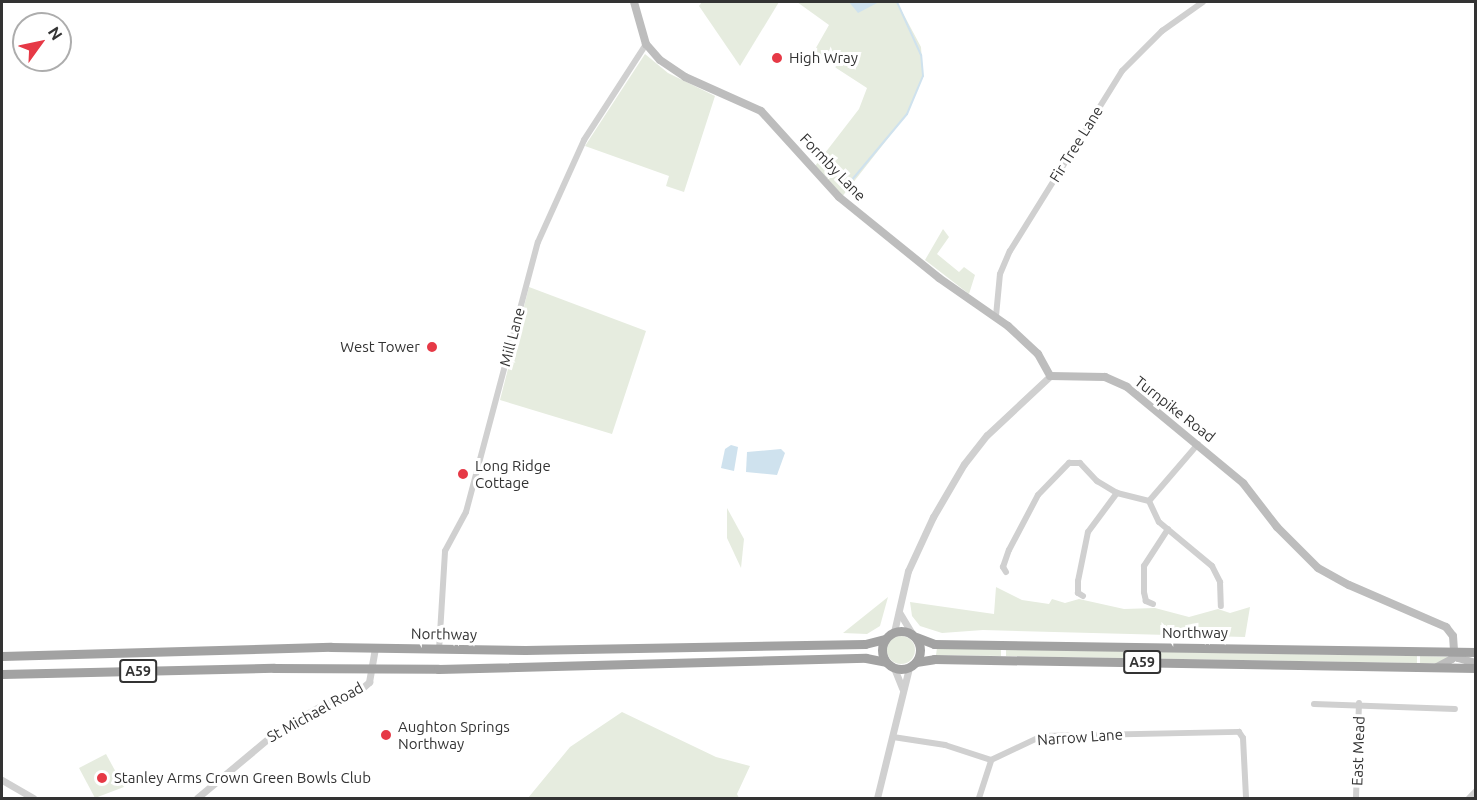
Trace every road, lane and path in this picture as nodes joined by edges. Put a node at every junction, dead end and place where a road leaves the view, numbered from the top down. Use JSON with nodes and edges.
{"nodes":[{"id":1,"x":634,"y":2,"type":"edge"},
{"id":2,"x":1203,"y":2,"type":"edge"},
{"id":3,"x":646,"y":44,"type":"junction"},
{"id":4,"x":996,"y":316,"type":"junction"},
{"id":5,"x":1050,"y":376,"type":"junction"},
{"id":6,"x":1198,"y":444,"type":"junction"},
{"id":7,"x":1117,"y":493,"type":"junction"},
{"id":8,"x":1149,"y":501,"type":"junction"},
{"id":9,"x":1168,"y":529,"type":"junction"},
{"id":10,"x":996,"y":568,"type":"dead end"},
{"id":11,"x":1078,"y":595,"type":"dead end"},
{"id":12,"x":1153,"y":604,"type":"dead end"},
{"id":13,"x":1221,"y":606,"type":"dead end"},
{"id":14,"x":899,"y":612,"type":"junction"},
{"id":15,"x":894,"y":632,"type":"junction"},
{"id":16,"x":914,"y":635,"type":"junction"},
{"id":17,"x":885,"y":639,"type":"junction"},
{"id":18,"x":375,"y":648,"type":"junction"},
{"id":19,"x":439,"y":650,"type":"junction"},
{"id":20,"x":1454,"y":652,"type":"junction"},
{"id":21,"x":1476,"y":652,"type":"edge"},
{"id":22,"x":2,"y":656,"type":"edge"},
{"id":23,"x":886,"y":662,"type":"junction"},
{"id":24,"x":913,"y":665,"type":"junction"},
{"id":25,"x":1476,"y":666,"type":"edge"},
{"id":26,"x":894,"y":668,"type":"junction"},
{"id":27,"x":1429,"y":668,"type":"junction"},
{"id":28,"x":438,"y":669,"type":"junction"},
{"id":29,"x":373,"y":670,"type":"junction"},
{"id":30,"x":2,"y":674,"type":"edge"},
{"id":31,"x":902,"y":688,"type":"junction"},
{"id":32,"x":1448,"y":701,"type":"dead end"},
{"id":33,"x":1359,"y":703,"type":"junction"},
{"id":34,"x":1314,"y":704,"type":"dead end"},
{"id":35,"x":1243,"y":724,"type":"dead end"},
{"id":36,"x":1240,"y":733,"type":"junction"},
{"id":37,"x":893,"y":737,"type":"junction"},
{"id":38,"x":991,"y":760,"type":"junction"},
{"id":39,"x":2,"y":780,"type":"edge"},
{"id":40,"x":1476,"y":791,"type":"edge"},
{"id":41,"x":33,"y":798,"type":"edge"},
{"id":42,"x":197,"y":798,"type":"edge"},
{"id":43,"x":877,"y":798,"type":"edge"},
{"id":44,"x":979,"y":798,"type":"edge"},
{"id":45,"x":1246,"y":798,"type":"edge"},
{"id":46,"x":1356,"y":798,"type":"edge"},
{"id":47,"x":1469,"y":798,"type":"edge"}],
"edges":[{"from":1,"to":3,"type":"main road"},
{"from":2,"to":4,"type":"street","name":"Fir Tree Lane"},
{"from":3,"to":4,"type":"main road","name":"Formby Lane"},
{"from":3,"to":19,"type":"street","name":"Mill Lane"},
{"from":4,"to":5,"type":"main road","name":"Formby Lane"},
{"from":5,"to":6,"type":"main road","name":"Turnpike Road"},
{"from":5,"to":14,"type":"street"},
{"from":6,"to":8,"type":"street"},
{"from":6,"to":20,"type":"main road","name":"Turnpike Road"},
{"from":7,"to":8,"type":"street"},
{"from":7,"to":10,"type":"street"},
{"from":7,"to":11,"type":"street"},
{"from":8,"to":9,"type":"street"},
{"from":9,"to":12,"type":"street"},
{"from":9,"to":13,"type":"street"},
{"from":14,"to":15,"type":"street"},
{"from":14,"to":16,"type":"street"},
{"from":15,"to":16,"type":"highway","number":"A59"},
{"from":15,"to":17,"type":"highway","number":"A59"},
{"from":16,"to":20,"type":"highway","name":"Northway","number":"A59"},
{"from":16,"to":24,"type":"highway"},
{"from":17,"to":19,"type":"highway","name":"Northway","number":"A59"},
{"from":17,"to":23,"type":"highway"},
{"from":18,"to":19,"type":"highway","name":"Northway","number":"A59"},
{"from":18,"to":22,"type":"highway","name":"Northway","number":"A59"},
{"from":18,"to":29,"type":"street"},
{"from":19,"to":28,"type":"highway"},
{"from":20,"to":21,"type":"highway","name":"Northway","number":"A59"},
{"from":20,"to":25,"type":"main road"},
{"from":20,"to":27,"type":"main road"},
{"from":23,"to":26,"type":"highway","number":"A59"},
{"from":23,"to":28,"type":"highway","number":"A59"},
{"from":24,"to":26,"type":"highway","number":"A59"},
{"from":24,"to":27,"type":"highway","name":"Northway","number":"A59"},
{"from":24,"to":31,"type":"street"},
{"from":25,"to":27,"type":"highway","name":"Northway","number":"A59"},
{"from":26,"to":31,"type":"street"},
{"from":28,"to":29,"type":"highway","number":"A59"},
{"from":29,"to":30,"type":"highway","number":"A59"},
{"from":29,"to":42,"type":"street","name":"St Michael Road"},
{"from":31,"to":37,"type":"street"},
{"from":32,"to":33,"type":"street","name":"East Mead"},
{"from":33,"to":34,"type":"street","name":"East Mead"},
{"from":33,"to":46,"type":"street","name":"East Mead"},
{"from":35,"to":36,"type":"street"},
{"from":36,"to":38,"type":"street","name":"Narrow Lane"},
{"from":36,"to":45,"type":"street"},
{"from":37,"to":38,"type":"street"},
{"from":37,"to":43,"type":"street"},
{"from":38,"to":44,"type":"street"},
{"from":39,"to":41,"type":"street"},
{"from":40,"to":47,"type":"street"}]}
